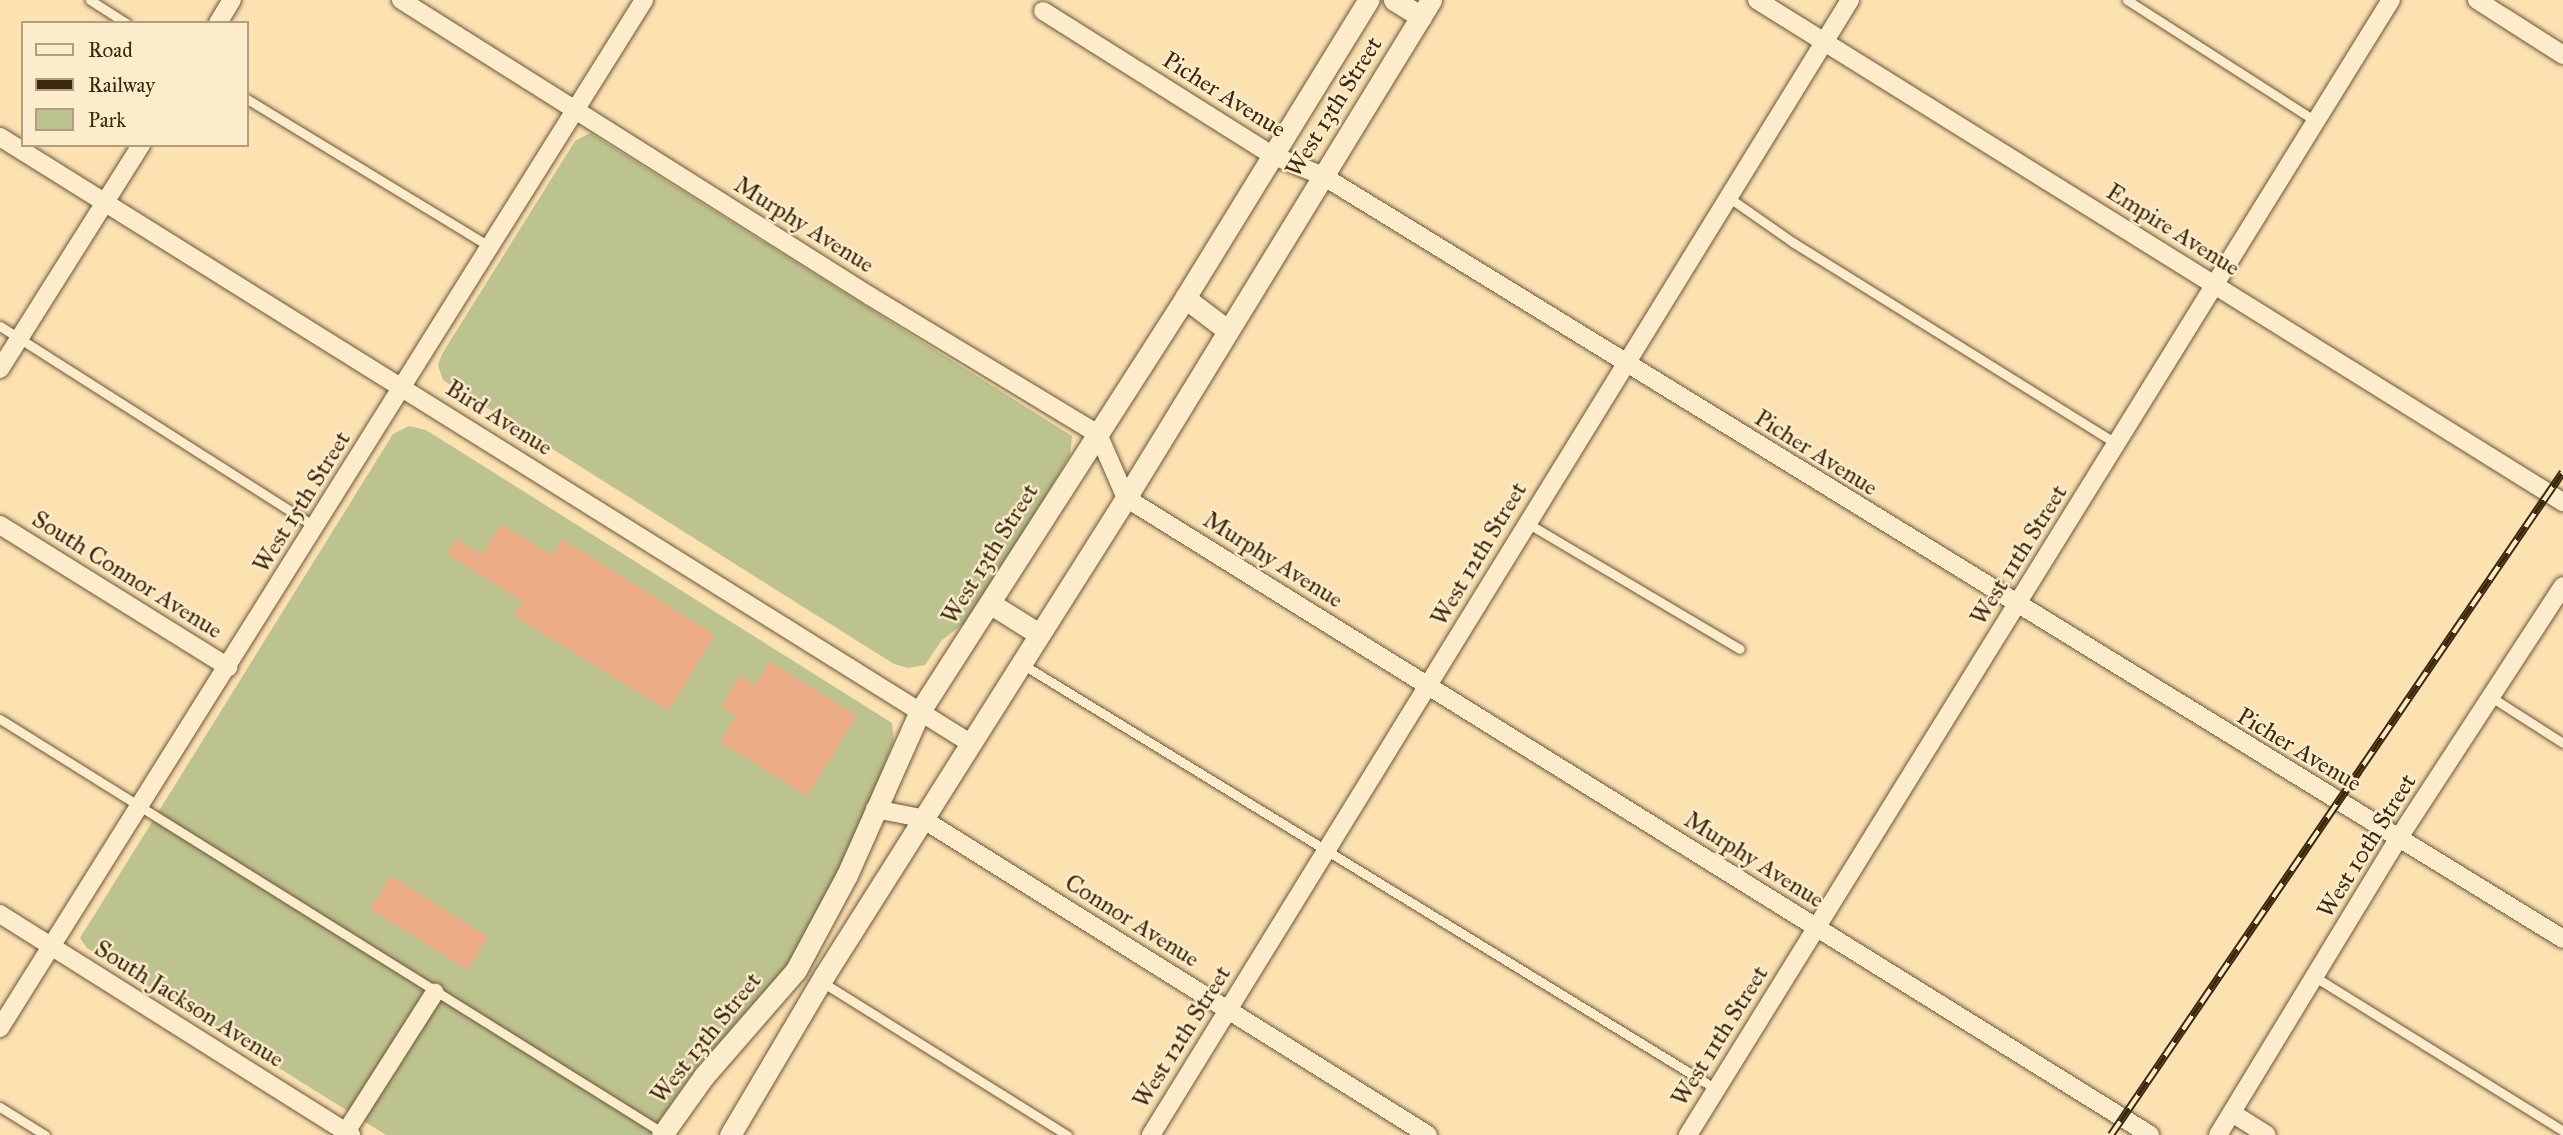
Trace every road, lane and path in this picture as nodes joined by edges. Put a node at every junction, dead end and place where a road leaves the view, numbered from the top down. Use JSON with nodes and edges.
{"nodes":[{"id":1,"x":90,"y":0,"type":"edge"},
{"id":2,"x":232,"y":0,"type":"edge"},
{"id":3,"x":401,"y":0,"type":"edge"},
{"id":4,"x":644,"y":0,"type":"edge"},
{"id":5,"x":1368,"y":0,"type":"edge"},
{"id":6,"x":1394,"y":0,"type":"edge"},
{"id":7,"x":1757,"y":0,"type":"edge"},
{"id":8,"x":1850,"y":0,"type":"edge"},
{"id":9,"x":2127,"y":0,"type":"edge"},
{"id":10,"x":2392,"y":0,"type":"edge"},
{"id":11,"x":2477,"y":0,"type":"edge"},
{"id":12,"x":1426,"y":8,"type":"edge"},
{"id":13,"x":1043,"y":11,"type":"dead end"},
{"id":14,"x":123,"y":21,"type":"edge"},
{"id":15,"x":219,"y":21,"type":"edge"},
{"id":16,"x":1824,"y":42,"type":"junction"},
{"id":17,"x":2563,"y":55,"type":"edge"},
{"id":18,"x":248,"y":100,"type":"edge"},
{"id":19,"x":576,"y":110,"type":"junction"},
{"id":20,"x":2317,"y":122,"type":"junction"},
{"id":21,"x":0,"y":137,"type":"edge"},
{"id":22,"x":140,"y":147,"type":"edge"},
{"id":23,"x":1272,"y":155,"type":"junction"},
{"id":24,"x":1322,"y":176,"type":"junction"},
{"id":25,"x":1728,"y":197,"type":"junction"},
{"id":26,"x":105,"y":203,"type":"junction"},
{"id":27,"x":490,"y":247,"type":"junction"},
{"id":28,"x":2215,"y":285,"type":"junction"},
{"id":29,"x":1185,"y":298,"type":"junction"},
{"id":30,"x":0,"y":326,"type":"edge"},
{"id":31,"x":1226,"y":329,"type":"junction"},
{"id":32,"x":20,"y":338,"type":"junction"},
{"id":33,"x":1624,"y":363,"type":"junction"},
{"id":34,"x":0,"y":369,"type":"edge"},
{"id":35,"x":403,"y":386,"type":"junction"},
{"id":36,"x":1098,"y":434,"type":"junction"},
{"id":37,"x":2117,"y":443,"type":"junction"},
{"id":38,"x":1126,"y":498,"type":"junction"},
{"id":39,"x":2563,"y":502,"type":"edge"},
{"id":40,"x":1527,"y":523,"type":"junction"},
{"id":41,"x":0,"y":525,"type":"edge"},
{"id":42,"x":316,"y":527,"type":"junction"},
{"id":43,"x":2563,"y":586,"type":"edge"},
{"id":44,"x":991,"y":604,"type":"junction"},
{"id":45,"x":2017,"y":606,"type":"junction"},
{"id":46,"x":1038,"y":634,"type":"junction"},
{"id":47,"x":1740,"y":649,"type":"dead end"},
{"id":48,"x":1021,"y":663,"type":"junction"},
{"id":49,"x":229,"y":667,"type":"junction"},
{"id":50,"x":1427,"y":685,"type":"junction"},
{"id":51,"x":2490,"y":696,"type":"junction"},
{"id":52,"x":920,"y":711,"type":"junction"},
{"id":53,"x":0,"y":719,"type":"edge"},
{"id":54,"x":970,"y":743,"type":"junction"},
{"id":55,"x":2563,"y":743,"type":"edge"},
{"id":56,"x":139,"y":807,"type":"junction"},
{"id":57,"x":875,"y":809,"type":"junction"},
{"id":58,"x":921,"y":818,"type":"junction"},
{"id":59,"x":2398,"y":839,"type":"junction"},
{"id":60,"x":1327,"y":848,"type":"junction"},
{"id":61,"x":0,"y":914,"type":"edge"},
{"id":62,"x":1816,"y":928,"type":"junction"},
{"id":63,"x":2563,"y":940,"type":"edge"},
{"id":64,"x":51,"y":947,"type":"junction"},
{"id":65,"x":2315,"y":977,"type":"junction"},
{"id":66,"x":821,"y":981,"type":"junction"},
{"id":67,"x":435,"y":992,"type":"junction"},
{"id":68,"x":1228,"y":1010,"type":"junction"},
{"id":69,"x":0,"y":1028,"type":"edge"},
{"id":70,"x":1716,"y":1089,"type":"junction"},
{"id":71,"x":0,"y":1107,"type":"edge"},
{"id":72,"x":2232,"y":1113,"type":"junction"},
{"id":73,"x":2563,"y":1131,"type":"edge"},
{"id":74,"x":347,"y":1134,"type":"edge"},
{"id":75,"x":665,"y":1134,"type":"edge"},
{"id":76,"x":45,"y":1135,"type":"edge"},
{"id":77,"x":730,"y":1135,"type":"edge"},
{"id":78,"x":1067,"y":1135,"type":"edge"},
{"id":79,"x":1151,"y":1135,"type":"edge"},
{"id":80,"x":1428,"y":1135,"type":"edge"},
{"id":81,"x":1688,"y":1135,"type":"edge"},
{"id":82,"x":2151,"y":1135,"type":"edge"},
{"id":83,"x":2218,"y":1135,"type":"edge"},
{"id":84,"x":2267,"y":1135,"type":"edge"}],
"edges":[{"from":1,"to":14,"type":"lane"},
{"from":2,"to":15,"type":"street"},
{"from":3,"to":19,"type":"street","name":"Murphy Avenue"},
{"from":4,"to":19,"type":"street","name":"West 15th Street"},
{"from":5,"to":23,"type":"street","name":"West 13th Street"},
{"from":6,"to":12,"type":"street"},
{"from":7,"to":16,"type":"street","name":"Empire Avenue"},
{"from":8,"to":16,"type":"street","name":"West 12th Street"},
{"from":9,"to":20,"type":"lane"},
{"from":10,"to":20,"type":"street","name":"West 11th Street"},
{"from":11,"to":17,"type":"street"},
{"from":12,"to":24,"type":"street","name":"West 13th Street"},
{"from":13,"to":23,"type":"street","name":"Picher Avenue"},
{"from":16,"to":25,"type":"street","name":"West 12th Street"},
{"from":16,"to":28,"type":"street","name":"Empire Avenue"},
{"from":18,"to":27,"type":"lane"},
{"from":19,"to":27,"type":"street","name":"West 15th Street"},
{"from":19,"to":36,"type":"street","name":"Murphy Avenue"},
{"from":20,"to":28,"type":"street","name":"West 11th Street"},
{"from":21,"to":26,"type":"street","name":"Bird Avenue"},
{"from":22,"to":26,"type":"street"},
{"from":23,"to":24,"type":"street","name":"Picher Avenue"},
{"from":23,"to":29,"type":"street","name":"West 13th Street"},
{"from":24,"to":31,"type":"street","name":"West 13th Street"},
{"from":24,"to":33,"type":"street","name":"Picher Avenue"},
{"from":25,"to":33,"type":"street","name":"West 12th Street"},
{"from":25,"to":37,"type":"lane"},
{"from":26,"to":32,"type":"street"},
{"from":26,"to":35,"type":"street","name":"Bird Avenue"},
{"from":27,"to":35,"type":"street","name":"West 15th Street"},
{"from":28,"to":37,"type":"street","name":"West 11th Street"},
{"from":28,"to":39,"type":"street","name":"Empire Avenue"},
{"from":29,"to":31,"type":"street"},
{"from":29,"to":36,"type":"street","name":"West 13th Street"},
{"from":30,"to":32,"type":"lane"},
{"from":31,"to":38,"type":"street","name":"West 13th Street"},
{"from":32,"to":34,"type":"street"},
{"from":32,"to":42,"type":"lane"},
{"from":33,"to":40,"type":"street","name":"West 12th Street"},
{"from":33,"to":45,"type":"street","name":"Picher Avenue"},
{"from":35,"to":42,"type":"street","name":"West 15th Street"},
{"from":35,"to":52,"type":"street","name":"Bird Avenue"},
{"from":36,"to":38,"type":"street"},
{"from":36,"to":44,"type":"street","name":"West 13th Street"},
{"from":37,"to":45,"type":"street","name":"West 11th Street"},
{"from":38,"to":46,"type":"street","name":"West 13th Street"},
{"from":38,"to":50,"type":"street","name":"Murphy Avenue"},
{"from":40,"to":47,"type":"lane"},
{"from":40,"to":50,"type":"street","name":"West 12th Street"},
{"from":41,"to":49,"type":"street","name":"South Connor Avenue"},
{"from":42,"to":49,"type":"street","name":"West 15th Street"},
{"from":43,"to":51,"type":"street","name":"West 10th Street"},
{"from":44,"to":46,"type":"street"},
{"from":44,"to":52,"type":"street","name":"West 13th Street"},
{"from":45,"to":59,"type":"street","name":"Picher Avenue"},
{"from":45,"to":62,"type":"street","name":"West 11th Street"},
{"from":46,"to":48,"type":"street","name":"West 13th Street"},
{"from":48,"to":54,"type":"street","name":"West 13th Street"},
{"from":48,"to":60,"type":"lane"},
{"from":49,"to":56,"type":"street","name":"West 15th Street"},
{"from":50,"to":60,"type":"street","name":"West 12th Street"},
{"from":50,"to":62,"type":"street","name":"Murphy Avenue"},
{"from":51,"to":55,"type":"lane"},
{"from":51,"to":59,"type":"street","name":"West 10th Street"},
{"from":52,"to":54,"type":"street","name":"Bird Avenue"},
{"from":52,"to":57,"type":"street","name":"West 13th Street"},
{"from":53,"to":56,"type":"lane"},
{"from":54,"to":58,"type":"street","name":"West 13th Street"},
{"from":56,"to":64,"type":"street","name":"West 15th Street"},
{"from":56,"to":67,"type":"lane"},
{"from":57,"to":58,"type":"street","name":"Connor Avenue"},
{"from":57,"to":75,"type":"street","name":"West 13th Street"},
{"from":58,"to":66,"type":"street","name":"West 13th Street"},
{"from":58,"to":68,"type":"street","name":"Connor Avenue"},
{"from":59,"to":63,"type":"street","name":"Picher Avenue"},
{"from":59,"to":65,"type":"street","name":"West 10th Street"},
{"from":60,"to":68,"type":"street","name":"West 12th Street"},
{"from":60,"to":70,"type":"lane"},
{"from":61,"to":64,"type":"street","name":"South Jackson Avenue"},
{"from":62,"to":70,"type":"street","name":"West 11th Street"},
{"from":62,"to":82,"type":"street","name":"Murphy Avenue"},
{"from":64,"to":69,"type":"street","name":"West 15th Street"},
{"from":64,"to":74,"type":"street","name":"South Jackson Avenue"},
{"from":65,"to":72,"type":"street","name":"West 10th Street"},
{"from":65,"to":73,"type":"lane"},
{"from":66,"to":77,"type":"street","name":"West 13th Street"},
{"from":66,"to":78,"type":"lane"},
{"from":67,"to":74,"type":"street"},
{"from":67,"to":75,"type":"lane"},
{"from":68,"to":79,"type":"street","name":"West 12th Street"},
{"from":68,"to":80,"type":"street","name":"Connor Avenue"},
{"from":70,"to":81,"type":"street","name":"West 11th Street"},
{"from":71,"to":76,"type":"lane"},
{"from":72,"to":83,"type":"street","name":"West 10th Street"},
{"from":72,"to":84,"type":"street"}]}
